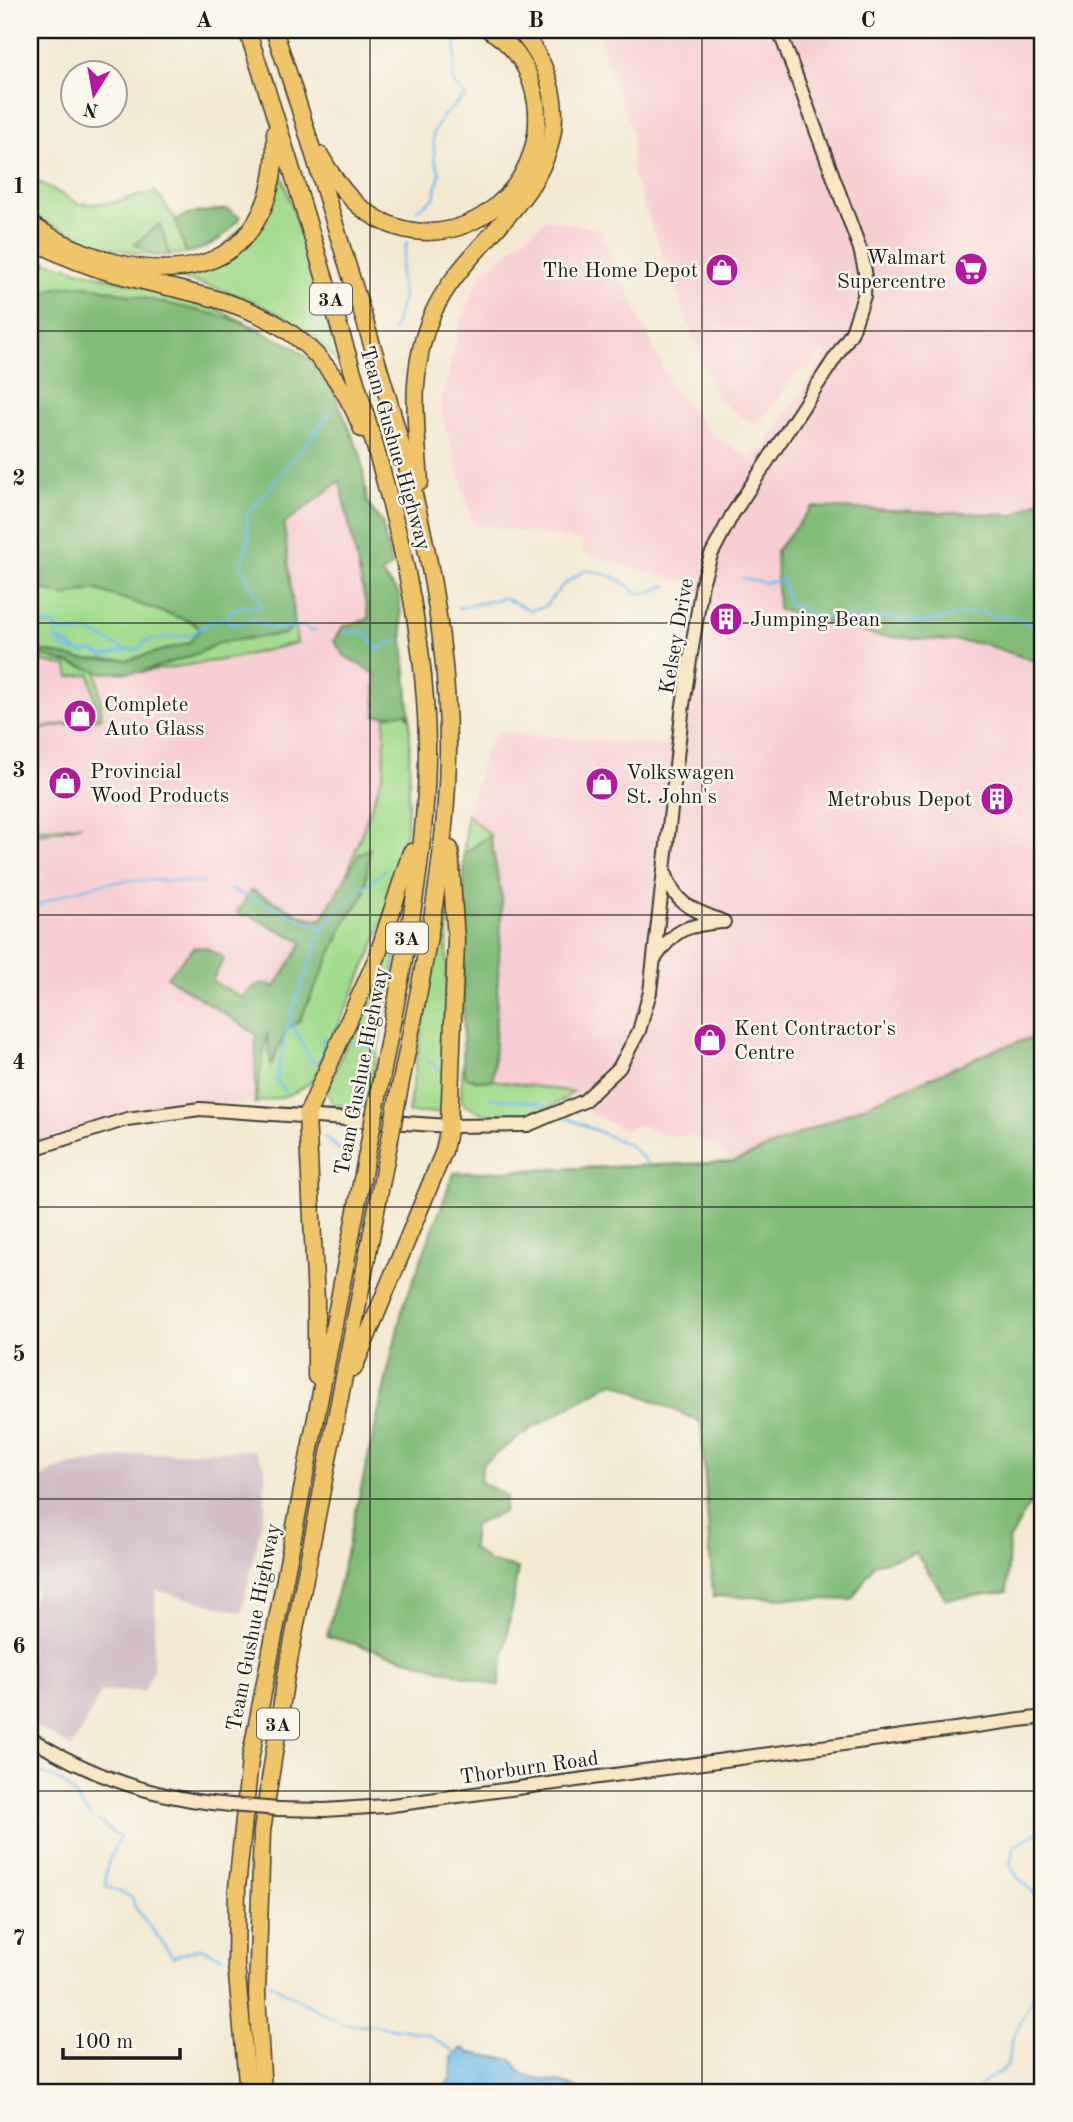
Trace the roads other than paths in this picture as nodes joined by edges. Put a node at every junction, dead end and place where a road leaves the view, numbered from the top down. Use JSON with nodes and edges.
{"nodes":[{"id":1,"x":247,"y":30,"type":"edge"},
{"id":2,"x":274,"y":30,"type":"edge"},
{"id":3,"x":489,"y":30,"type":"edge"},
{"id":4,"x":519,"y":30,"type":"edge"},
{"id":5,"x":779,"y":30,"type":"edge"},
{"id":6,"x":270,"y":95,"type":"junction"},
{"id":7,"x":307,"y":132,"type":"junction"},
{"id":8,"x":30,"y":224,"type":"edge"},
{"id":9,"x":30,"y":238,"type":"edge"},
{"id":10,"x":393,"y":503,"type":"junction"},
{"id":11,"x":422,"y":520,"type":"junction"},
{"id":12,"x":426,"y":785,"type":"junction"},
{"id":13,"x":447,"y":800,"type":"junction"},
{"id":14,"x":664,"y":868,"type":"junction"},
{"id":15,"x":654,"y":960,"type":"junction"},
{"id":16,"x":307,"y":1115,"type":"junction"},
{"id":17,"x":449,"y":1126,"type":"junction"},
{"id":18,"x":30,"y":1150,"type":"edge"},
{"id":19,"x":314,"y":1430,"type":"junction"},
{"id":20,"x":333,"y":1433,"type":"junction"},
{"id":21,"x":1043,"y":1717,"type":"edge"},
{"id":22,"x":30,"y":1738,"type":"edge"},
{"id":23,"x":248,"y":2092,"type":"edge"},
{"id":24,"x":263,"y":2092,"type":"edge"}],
"edges":[{"from":1,"to":6,"type":"highway","name":"Team Gushue Highway","number":"3A"},
{"from":2,"to":7,"type":"highway","name":"Team Gushue Highway","number":"3A"},
{"from":3,"to":7,"type":"highway"},
{"from":4,"to":11,"type":"highway"},
{"from":5,"to":14,"type":"main road","name":"Kelsey Drive"},
{"from":6,"to":8,"type":"highway"},
{"from":6,"to":10,"type":"highway","name":"Team Gushue Highway","number":"3A"},
{"from":7,"to":11,"type":"highway","name":"Team Gushue Highway","number":"3A"},
{"from":9,"to":10,"type":"highway"},
{"from":10,"to":12,"type":"highway","name":"Team Gushue Highway","number":"3A"},
{"from":11,"to":13,"type":"highway","name":"Team Gushue Highway","number":"3A"},
{"from":12,"to":16,"type":"highway"},
{"from":12,"to":19,"type":"highway","name":"Team Gushue Highway","number":"3A","bridge":true},
{"from":13,"to":17,"type":"highway"},
{"from":13,"to":20,"type":"highway","name":"Team Gushue Highway","number":"3A","bridge":true},
{"from":14,"to":15,"type":"main road","name":"Kelsey Drive"},
{"from":14,"to":15,"type":"main road"},
{"from":15,"to":17,"type":"main road","name":"Kelsey Drive"},
{"from":16,"to":17,"type":"main road","name":"Kelsey Drive"},
{"from":16,"to":18,"type":"main road","name":"Kelsey Drive"},
{"from":16,"to":19,"type":"highway"},
{"from":17,"to":20,"type":"highway"},
{"from":19,"to":23,"type":"highway","name":"Team Gushue Highway","number":"3A"},
{"from":20,"to":24,"type":"highway","name":"Team Gushue Highway","number":"3A"},
{"from":21,"to":22,"type":"main road","name":"Thorburn Road","bridge":true}]}
